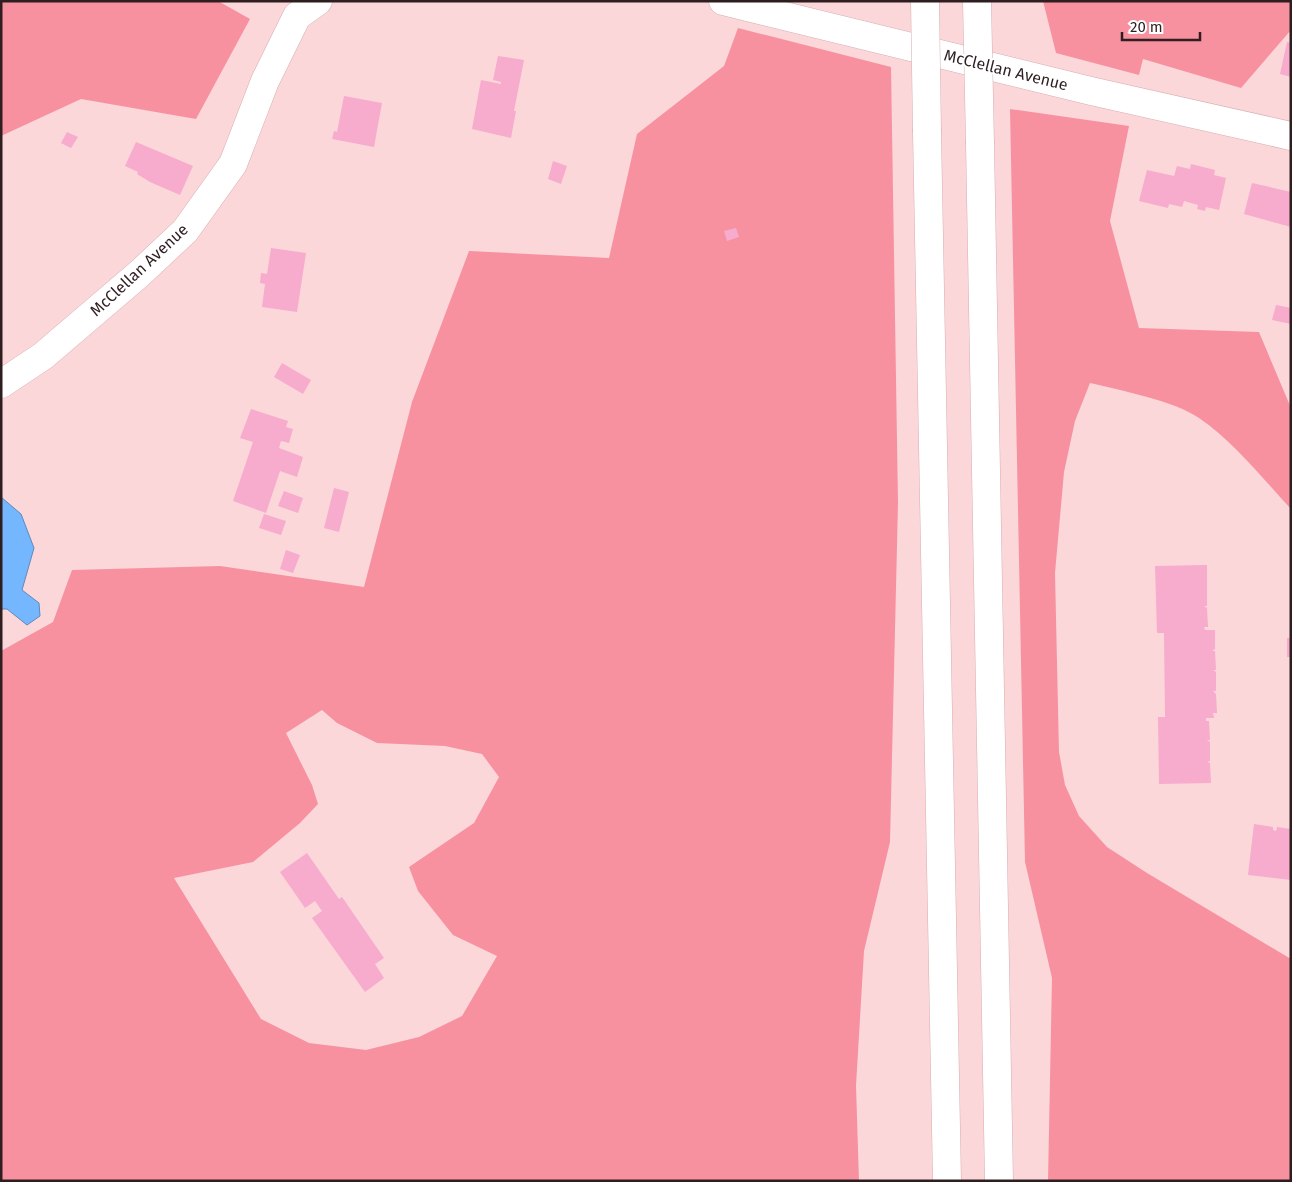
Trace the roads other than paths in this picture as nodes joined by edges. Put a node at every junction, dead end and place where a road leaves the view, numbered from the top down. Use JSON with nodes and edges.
{"nodes":[{"id":1,"x":318,"y":1,"type":"edge"},
{"id":2,"x":723,"y":1,"type":"edge"},
{"id":3,"x":925,"y":1,"type":"edge"},
{"id":4,"x":977,"y":1,"type":"edge"},
{"id":5,"x":1291,"y":136,"type":"edge"},
{"id":6,"x":1,"y":384,"type":"edge"},
{"id":7,"x":947,"y":1181,"type":"edge"},
{"id":8,"x":1000,"y":1181,"type":"edge"}],
"edges":[{"from":1,"to":6,"type":"main road","name":"McClellan Avenue"},
{"from":2,"to":5,"type":"main road","name":"McClellan Avenue"},
{"from":3,"to":7,"type":"main road","bridge":true},
{"from":4,"to":8,"type":"main road","bridge":true}]}
